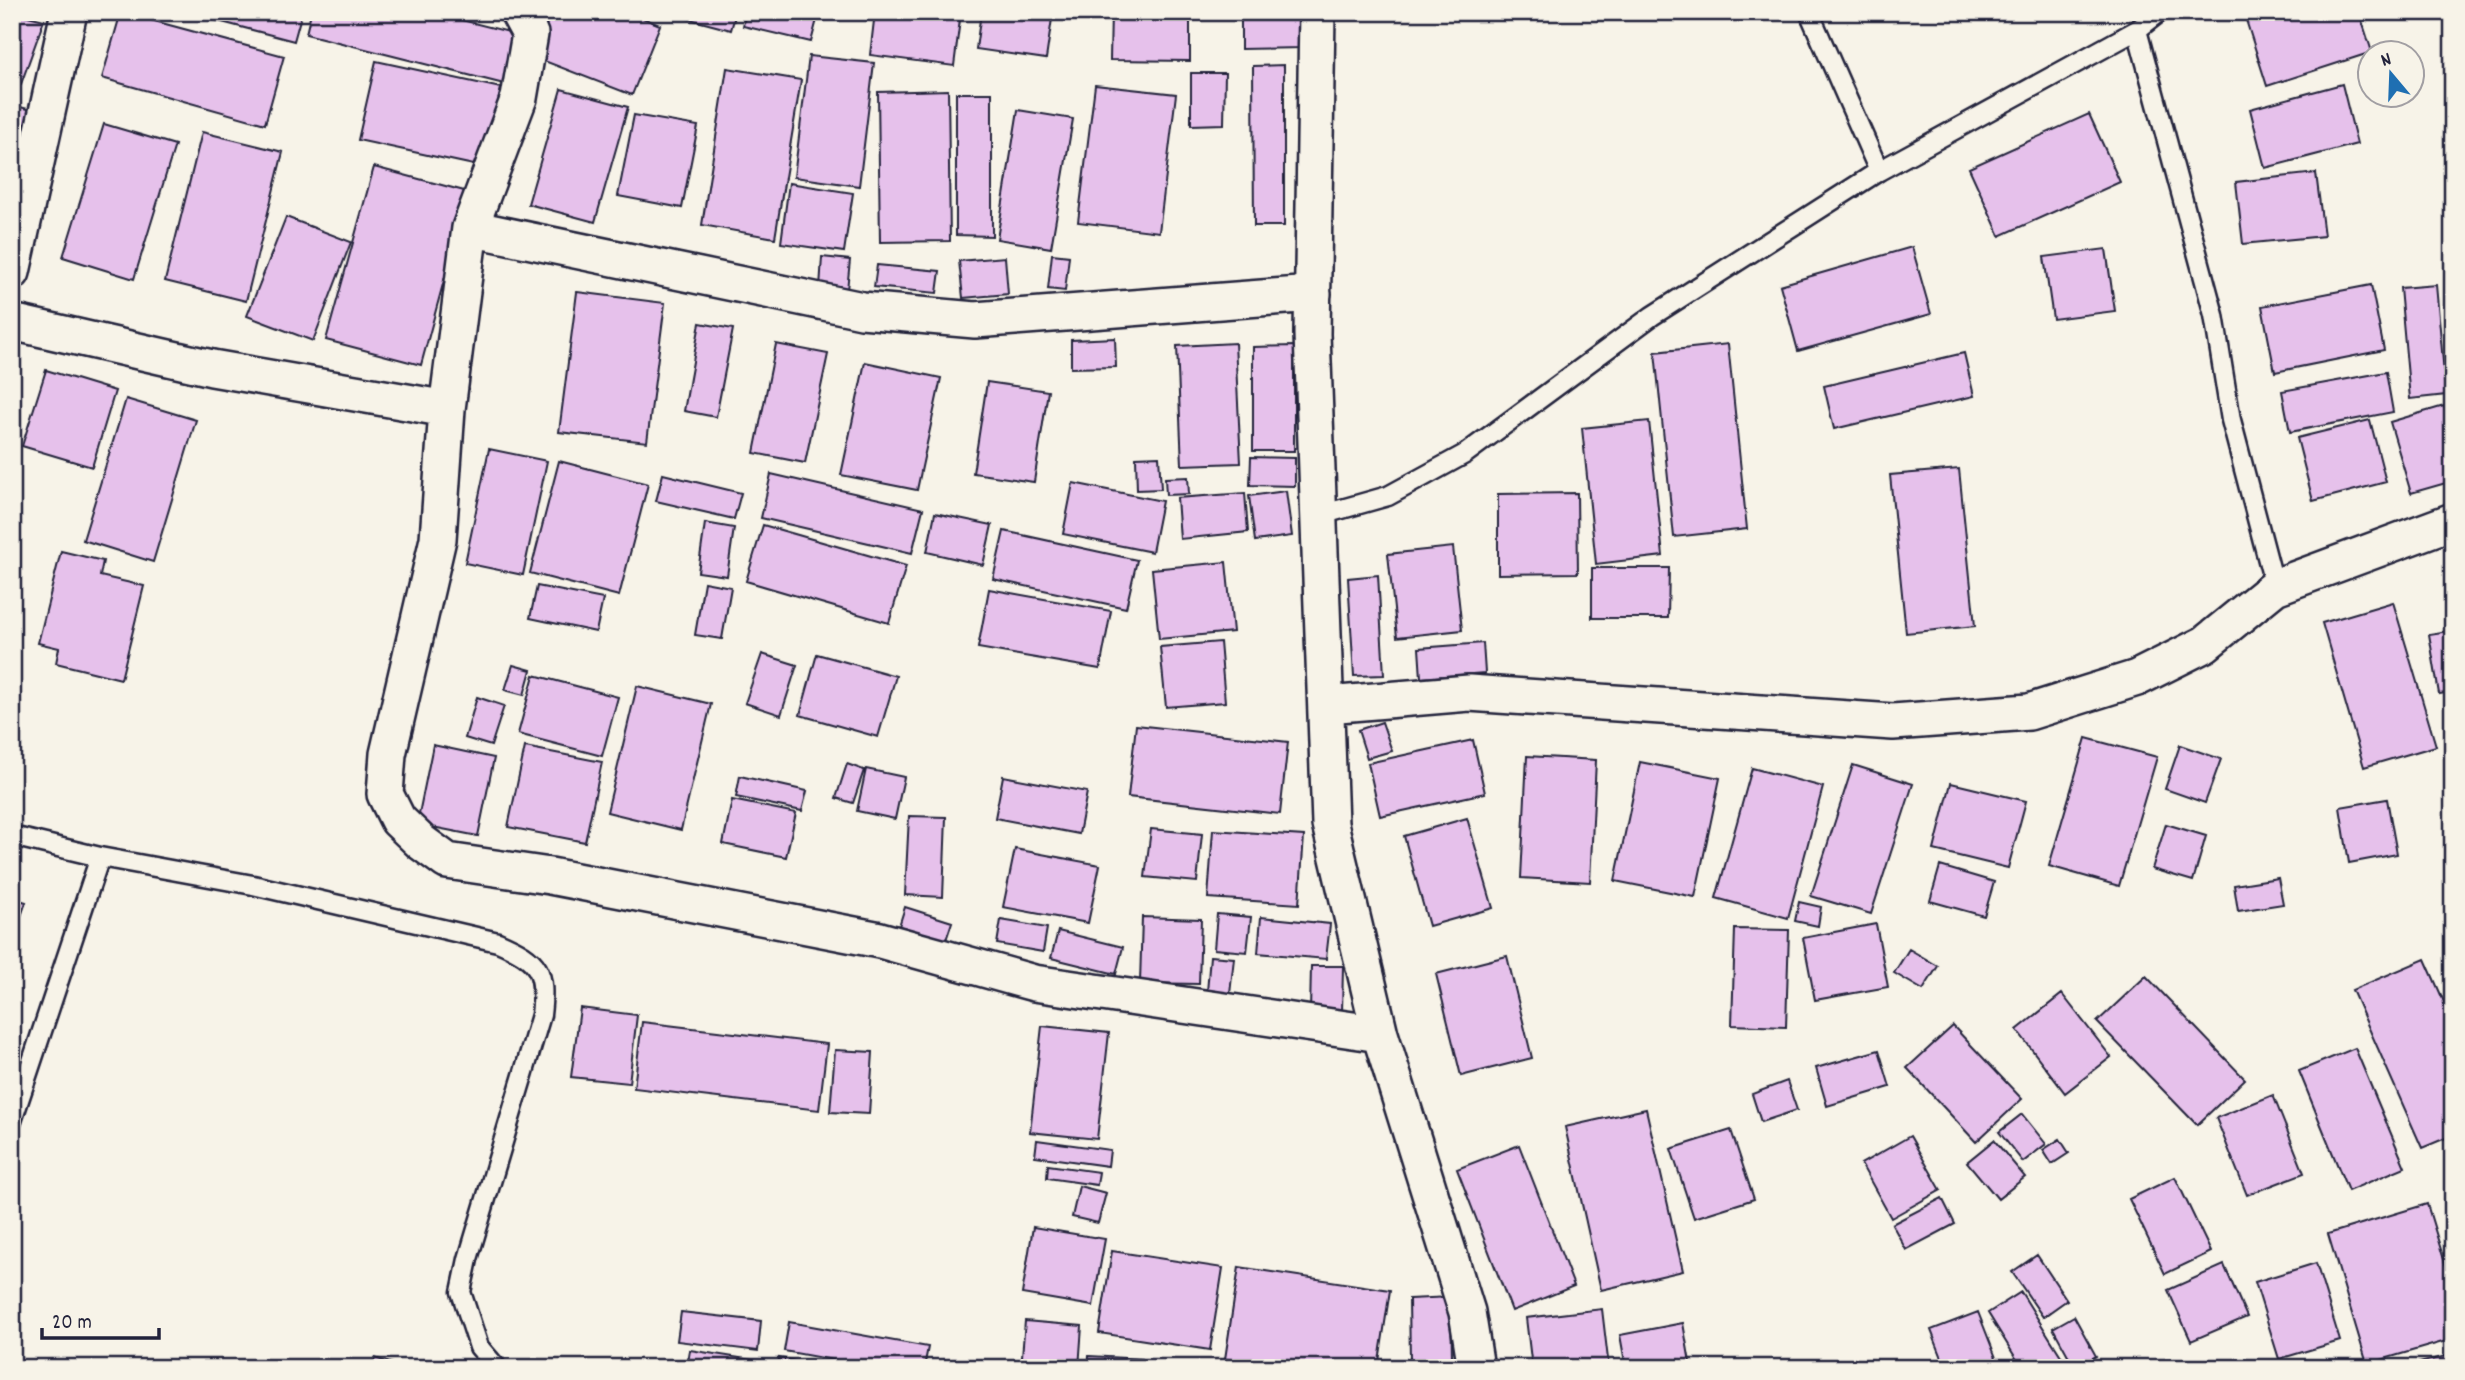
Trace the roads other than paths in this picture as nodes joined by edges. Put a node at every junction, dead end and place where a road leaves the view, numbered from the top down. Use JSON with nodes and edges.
{"nodes":[{"id":1,"x":69,"y":12,"type":"edge"},
{"id":2,"x":518,"y":12,"type":"edge"},
{"id":3,"x":1317,"y":12,"type":"edge"},
{"id":4,"x":1809,"y":12,"type":"edge"},
{"id":5,"x":2160,"y":12,"type":"edge"},
{"id":6,"x":2137,"y":30,"type":"junction"},
{"id":7,"x":1880,"y":171,"type":"junction"},
{"id":8,"x":470,"y":228,"type":"junction"},
{"id":9,"x":12,"y":272,"type":"edge"},
{"id":10,"x":1313,"y":294,"type":"junction"},
{"id":11,"x":12,"y":322,"type":"edge"},
{"id":12,"x":447,"y":409,"type":"junction"},
{"id":13,"x":1317,"y":516,"type":"junction"},
{"id":14,"x":2453,"y":521,"type":"edge"},
{"id":15,"x":2275,"y":587,"type":"junction"},
{"id":16,"x":1327,"y":705,"type":"junction"},
{"id":17,"x":12,"y":836,"type":"edge"},
{"id":18,"x":100,"y":857,"type":"junction"},
{"id":19,"x":1380,"y":1034,"type":"junction"},
{"id":20,"x":12,"y":1121,"type":"edge"},
{"id":21,"x":497,"y":1368,"type":"edge"},
{"id":22,"x":1476,"y":1368,"type":"edge"}],
"edges":[{"from":1,"to":9,"type":"street"},
{"from":2,"to":8,"type":"street"},
{"from":3,"to":10,"type":"street"},
{"from":4,"to":7,"type":"lane"},
{"from":5,"to":6,"type":"lane"},
{"from":6,"to":7,"type":"lane"},
{"from":6,"to":15,"type":"lane"},
{"from":7,"to":13,"type":"lane"},
{"from":8,"to":10,"type":"street"},
{"from":8,"to":12,"type":"street"},
{"from":10,"to":13,"type":"street"},
{"from":11,"to":12,"type":"street"},
{"from":12,"to":19,"type":"street"},
{"from":13,"to":16,"type":"street"},
{"from":14,"to":15,"type":"street"},
{"from":15,"to":16,"type":"street"},
{"from":16,"to":19,"type":"street"},
{"from":17,"to":18,"type":"lane"},
{"from":18,"to":20,"type":"lane"},
{"from":18,"to":21,"type":"lane"},
{"from":19,"to":22,"type":"street"}]}
